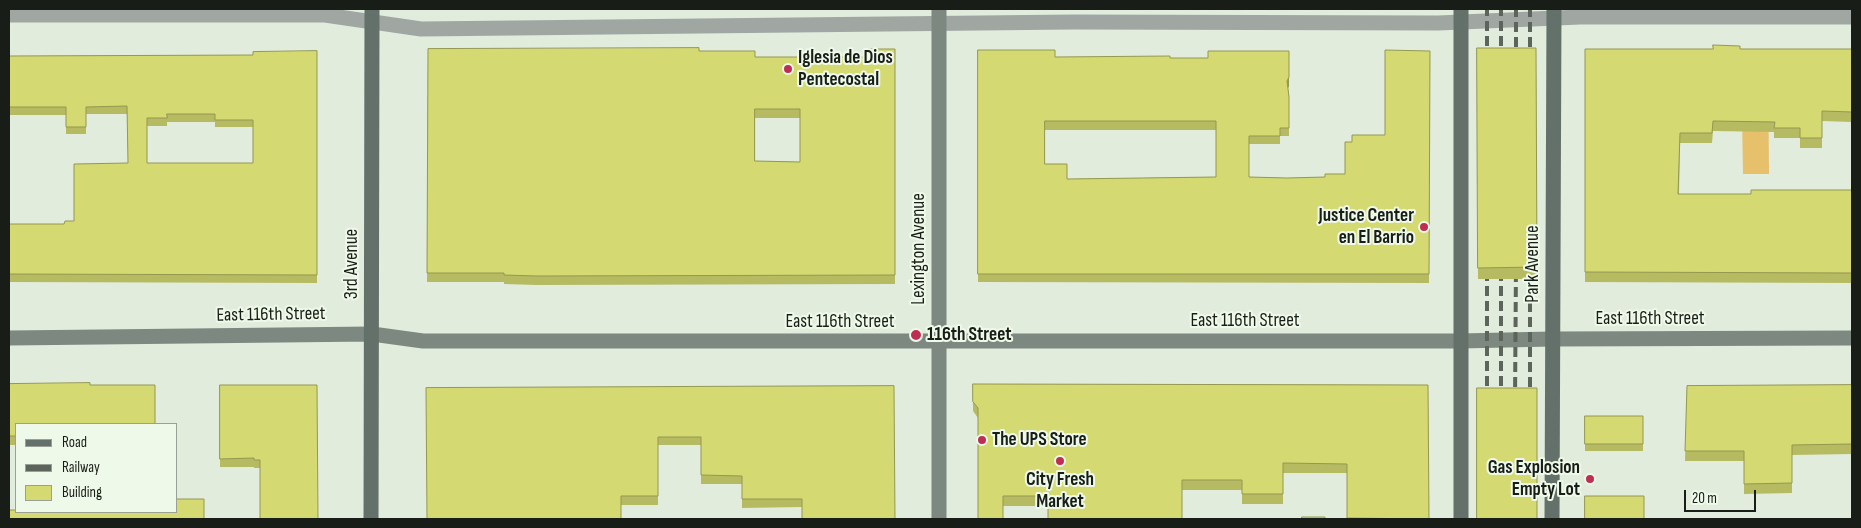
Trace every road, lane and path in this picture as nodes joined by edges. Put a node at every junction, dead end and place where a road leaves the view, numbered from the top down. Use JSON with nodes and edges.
{"nodes":[{"id":1,"x":939,"y":9,"type":"edge"},
{"id":2,"x":1554,"y":13,"type":"edge"},
{"id":3,"x":9,"y":15,"type":"edge"},
{"id":4,"x":372,"y":15,"type":"edge"},
{"id":5,"x":1461,"y":15,"type":"edge"},
{"id":6,"x":1852,"y":17,"type":"edge"},
{"id":7,"x":939,"y":24,"type":"junction"},
{"id":8,"x":372,"y":334,"type":"junction"},
{"id":9,"x":9,"y":338,"type":"edge"},
{"id":10,"x":1852,"y":338,"type":"edge"},
{"id":11,"x":1552,"y":339,"type":"junction"},
{"id":12,"x":1460,"y":341,"type":"junction"},
{"id":13,"x":938,"y":342,"type":"junction"},
{"id":14,"x":371,"y":519,"type":"edge"},
{"id":15,"x":939,"y":519,"type":"edge"},
{"id":16,"x":1461,"y":519,"type":"edge"},
{"id":17,"x":1552,"y":519,"type":"edge"}],
"edges":[{"from":1,"to":7,"type":"street","name":"Lexington Avenue"},
{"from":2,"to":5,"type":"street"},
{"from":2,"to":6,"type":"street"},
{"from":2,"to":11,"type":"main road","name":"Park Avenue"},
{"from":3,"to":4,"type":"street"},
{"from":4,"to":7,"type":"street"},
{"from":4,"to":8,"type":"main road","name":"3rd Avenue"},
{"from":5,"to":7,"type":"street"},
{"from":5,"to":12,"type":"main road"},
{"from":7,"to":13,"type":"street","name":"Lexington Avenue"},
{"from":8,"to":9,"type":"street","name":"East 116th Street"},
{"from":8,"to":13,"type":"street","name":"East 116th Street"},
{"from":8,"to":14,"type":"main road","name":"3rd Avenue"},
{"from":10,"to":11,"type":"street","name":"East 116th Street"},
{"from":11,"to":12,"type":"street","name":"East 116th Street"},
{"from":11,"to":17,"type":"main road","name":"Park Avenue"},
{"from":12,"to":13,"type":"street","name":"East 116th Street"},
{"from":12,"to":16,"type":"main road"},
{"from":13,"to":15,"type":"street","name":"Lexington Avenue"}]}
